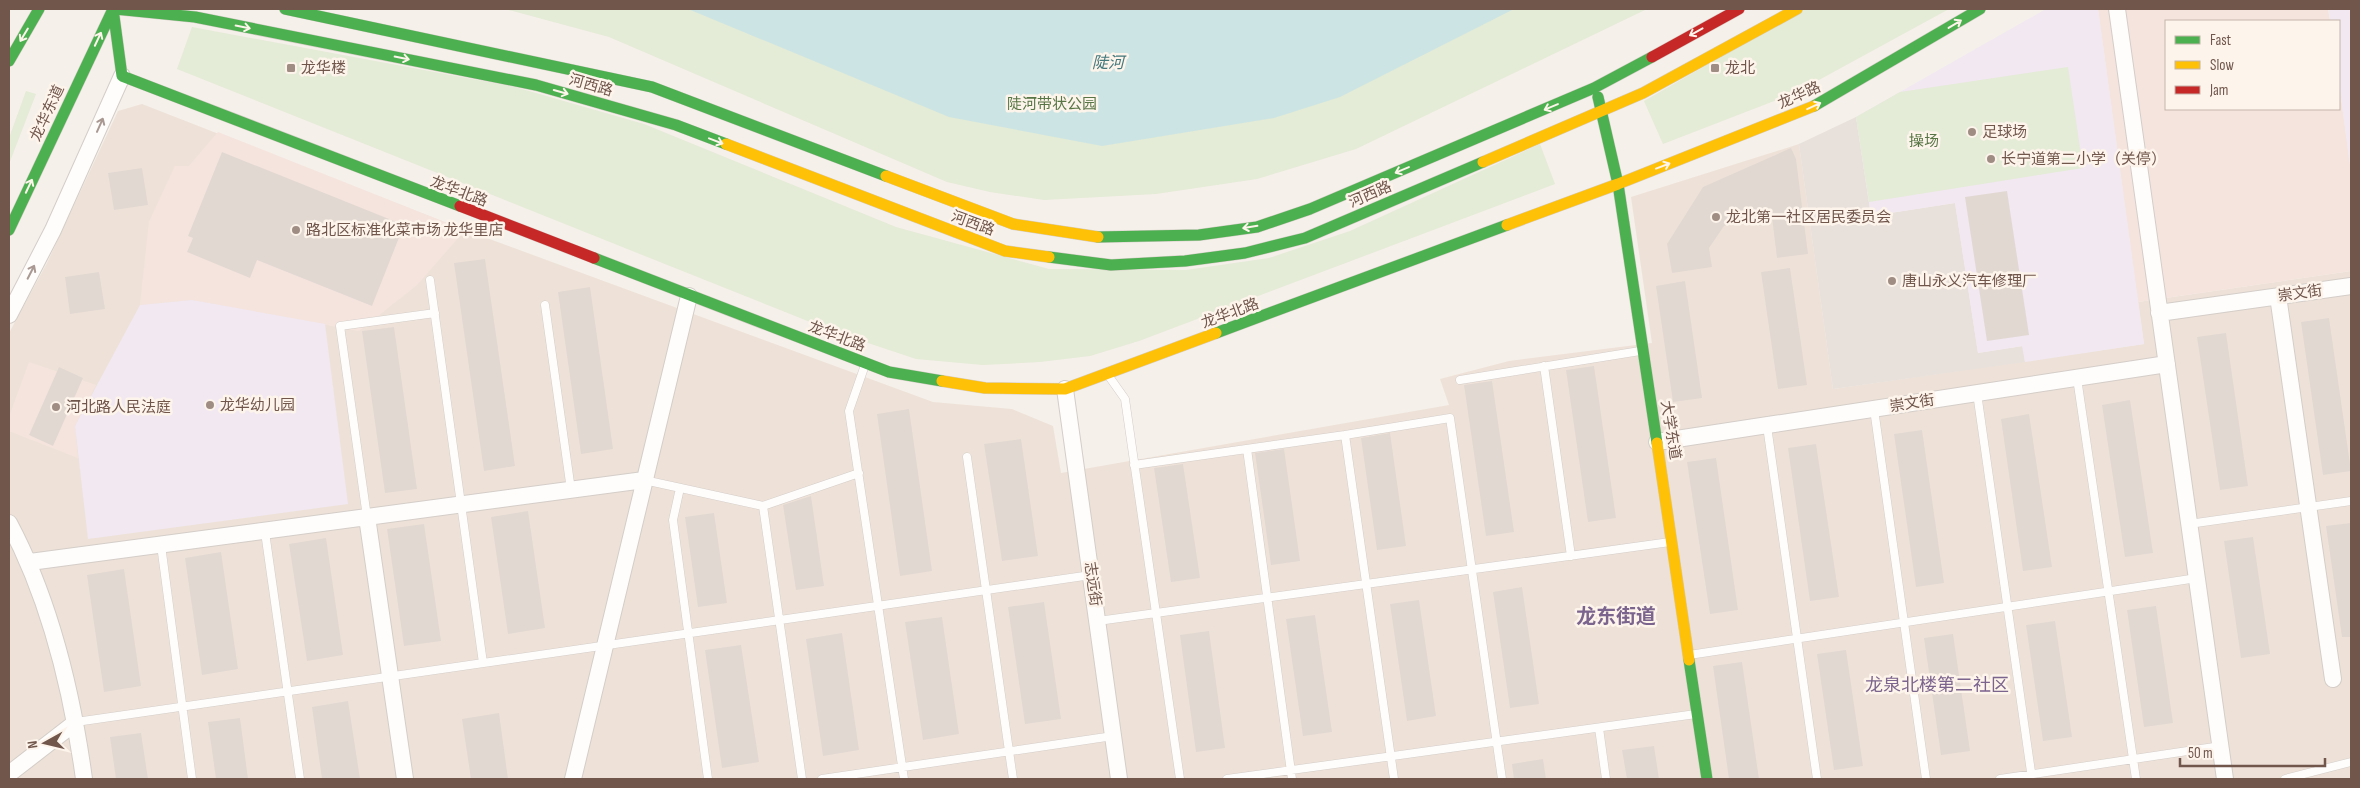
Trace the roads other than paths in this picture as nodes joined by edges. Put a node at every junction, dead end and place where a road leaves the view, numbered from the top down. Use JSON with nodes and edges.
{"nodes":[{"id":1,"x":39,"y":9,"type":"edge"},
{"id":2,"x":113,"y":9,"type":"edge"},
{"id":3,"x":285,"y":9,"type":"edge"},
{"id":4,"x":1738,"y":9,"type":"edge"},
{"id":5,"x":1797,"y":9,"type":"edge"},
{"id":6,"x":1980,"y":9,"type":"edge"},
{"id":7,"x":2117,"y":9,"type":"edge"},
{"id":8,"x":9,"y":61,"type":"edge"},
{"id":9,"x":122,"y":76,"type":"junction"},
{"id":10,"x":1594,"y":88,"type":"junction"},
{"id":11,"x":1603,"y":111,"type":"junction"},
{"id":12,"x":1618,"y":184,"type":"junction"},
{"id":13,"x":9,"y":230,"type":"edge"},
{"id":14,"x":430,"y":280,"type":"dead end"},
{"id":15,"x":2351,"y":286,"type":"edge"},
{"id":16,"x":689,"y":296,"type":"junction"},
{"id":17,"x":2278,"y":296,"type":"junction"},
{"id":18,"x":545,"y":305,"type":"dead end"},
{"id":19,"x":435,"y":313,"type":"junction"},
{"id":20,"x":2159,"y":313,"type":"junction"},
{"id":21,"x":9,"y":315,"type":"edge"},
{"id":22,"x":1643,"y":350,"type":"junction"},
{"id":23,"x":865,"y":363,"type":"junction"},
{"id":24,"x":2167,"y":364,"type":"junction"},
{"id":25,"x":1544,"y":366,"type":"junction"},
{"id":26,"x":1108,"y":375,"type":"junction"},
{"id":27,"x":2077,"y":378,"type":"junction"},
{"id":28,"x":1460,"y":380,"type":"dead end"},
{"id":29,"x":1066,"y":389,"type":"junction"},
{"id":30,"x":1977,"y":393,"type":"junction"},
{"id":31,"x":1874,"y":409,"type":"junction"},
{"id":32,"x":1768,"y":426,"type":"junction"},
{"id":33,"x":1346,"y":435,"type":"junction"},
{"id":34,"x":1657,"y":442,"type":"junction"},
{"id":35,"x":1247,"y":449,"type":"junction"},
{"id":36,"x":967,"y":457,"type":"dead end"},
{"id":37,"x":1134,"y":464,"type":"junction"},
{"id":38,"x":859,"y":473,"type":"junction"},
{"id":39,"x":644,"y":480,"type":"junction"},
{"id":40,"x":680,"y":488,"type":"junction"},
{"id":41,"x":571,"y":490,"type":"junction"},
{"id":42,"x":2351,"y":501,"type":"edge"},
{"id":43,"x":461,"y":506,"type":"junction"},
{"id":44,"x":763,"y":506,"type":"junction"},
{"id":45,"x":2308,"y":507,"type":"junction"},
{"id":46,"x":367,"y":517,"type":"junction"},
{"id":47,"x":9,"y":523,"type":"edge"},
{"id":48,"x":2189,"y":524,"type":"junction"},
{"id":49,"x":265,"y":532,"type":"junction"},
{"id":50,"x":1672,"y":542,"type":"junction"},
{"id":51,"x":161,"y":545,"type":"junction"},
{"id":52,"x":1571,"y":556,"type":"junction"},
{"id":53,"x":30,"y":562,"type":"junction"},
{"id":54,"x":1471,"y":569,"type":"junction"},
{"id":55,"x":1091,"y":575,"type":"junction"},
{"id":56,"x":2197,"y":578,"type":"junction"},
{"id":57,"x":1366,"y":584,"type":"junction"},
{"id":58,"x":986,"y":590,"type":"junction"},
{"id":59,"x":2108,"y":591,"type":"junction"},
{"id":60,"x":1267,"y":598,"type":"junction"},
{"id":61,"x":878,"y":606,"type":"junction"},
{"id":62,"x":2008,"y":606,"type":"junction"},
{"id":63,"x":780,"y":620,"type":"junction"},
{"id":64,"x":1098,"y":621,"type":"junction"},
{"id":65,"x":1904,"y":622,"type":"junction"},
{"id":66,"x":688,"y":634,"type":"junction"},
{"id":67,"x":1797,"y":638,"type":"junction"},
{"id":68,"x":605,"y":646,"type":"junction"},
{"id":69,"x":1688,"y":655,"type":"junction"},
{"id":70,"x":483,"y":663,"type":"junction"},
{"id":71,"x":390,"y":676,"type":"junction"},
{"id":72,"x":2333,"y":679,"type":"dead end"},
{"id":73,"x":288,"y":691,"type":"junction"},
{"id":74,"x":182,"y":706,"type":"junction"},
{"id":75,"x":1698,"y":714,"type":"junction"},
{"id":76,"x":76,"y":722,"type":"junction"},
{"id":77,"x":1599,"y":728,"type":"junction"},
{"id":78,"x":1113,"y":736,"type":"junction"},
{"id":79,"x":1496,"y":742,"type":"junction"},
{"id":80,"x":2221,"y":746,"type":"junction"},
{"id":81,"x":1010,"y":752,"type":"junction"},
{"id":82,"x":1391,"y":757,"type":"junction"},
{"id":83,"x":2133,"y":760,"type":"junction"},
{"id":84,"x":2351,"y":762,"type":"edge"},
{"id":85,"x":902,"y":767,"type":"junction"},
{"id":86,"x":1291,"y":770,"type":"junction"},
{"id":87,"x":9,"y":774,"type":"edge"},
{"id":88,"x":2032,"y":777,"type":"edge"},
{"id":89,"x":84,"y":779,"type":"edge"},
{"id":90,"x":192,"y":779,"type":"edge"},
{"id":91,"x":300,"y":779,"type":"edge"},
{"id":92,"x":405,"y":779,"type":"edge"},
{"id":93,"x":573,"y":779,"type":"edge"},
{"id":94,"x":708,"y":779,"type":"edge"},
{"id":95,"x":802,"y":779,"type":"edge"},
{"id":96,"x":822,"y":779,"type":"edge"},
{"id":97,"x":904,"y":779,"type":"edge"},
{"id":98,"x":1014,"y":779,"type":"edge"},
{"id":99,"x":1119,"y":779,"type":"edge"},
{"id":100,"x":1180,"y":779,"type":"edge"},
{"id":101,"x":1228,"y":779,"type":"edge"},
{"id":102,"x":1292,"y":779,"type":"edge"},
{"id":103,"x":1394,"y":779,"type":"edge"},
{"id":104,"x":1502,"y":779,"type":"edge"},
{"id":105,"x":1606,"y":779,"type":"edge"},
{"id":106,"x":1707,"y":779,"type":"edge"},
{"id":107,"x":1817,"y":779,"type":"edge"},
{"id":108,"x":1926,"y":779,"type":"edge"},
{"id":109,"x":2000,"y":779,"type":"edge"},
{"id":110,"x":2136,"y":779,"type":"edge"},
{"id":111,"x":2225,"y":779,"type":"edge"},
{"id":112,"x":2285,"y":779,"type":"edge"}],
"edges":[{"from":1,"to":8,"type":"main road","one_way":true},
{"from":2,"to":9,"type":"main road"},
{"from":2,"to":11,"type":"main road","name":"河西路","one_way":true},
{"from":13,"to":2,"type":"main road","name":"龙华东道","one_way":true},
{"from":10,"to":3,"type":"main road","name":"河西路","one_way":true},
{"from":4,"to":10,"type":"main road","name":"河西路","one_way":true},
{"from":5,"to":11,"type":"main road","name":"河西路"},
{"from":12,"to":6,"type":"main road","name":"龙华路","one_way":true},
{"from":7,"to":20,"type":"street"},
{"from":9,"to":16,"type":"main road","name":"龙华北路"},
{"from":21,"to":9,"type":"street","one_way":true},
{"from":10,"to":11,"type":"main road","name":"大学东道"},
{"from":11,"to":12,"type":"main road","name":"大学东道"},
{"from":12,"to":22,"type":"main road","name":"大学东道"},
{"from":12,"to":26,"type":"main road","name":"龙华北路"},
{"from":14,"to":19,"type":"lane"},
{"from":15,"to":17,"type":"street","name":"崇文街"},
{"from":16,"to":23,"type":"main road","name":"龙华北路"},
{"from":16,"to":39,"type":"street"},
{"from":17,"to":20,"type":"street","name":"崇文街"},
{"from":17,"to":45,"type":"street"},
{"from":18,"to":41,"type":"lane"},
{"from":19,"to":43,"type":"lane"},
{"from":19,"to":46,"type":"lane"},
{"from":20,"to":24,"type":"street"},
{"from":22,"to":25,"type":"lane"},
{"from":22,"to":34,"type":"main road","name":"大学东道"},
{"from":23,"to":29,"type":"main road","name":"龙华北路"},
{"from":23,"to":38,"type":"lane"},
{"from":24,"to":27,"type":"street","name":"崇文街"},
{"from":24,"to":48,"type":"street"},
{"from":25,"to":28,"type":"lane"},
{"from":25,"to":52,"type":"lane"},
{"from":26,"to":29,"type":"main road","name":"龙华北路"},
{"from":26,"to":37,"type":"lane"},
{"from":27,"to":30,"type":"street","name":"崇文街"},
{"from":27,"to":59,"type":"lane"},
{"from":29,"to":55,"type":"street","name":"志远街"},
{"from":30,"to":31,"type":"street","name":"崇文街"},
{"from":30,"to":62,"type":"lane"},
{"from":31,"to":32,"type":"street","name":"崇文街"},
{"from":31,"to":65,"type":"lane"},
{"from":32,"to":34,"type":"street","name":"崇文街"},
{"from":32,"to":67,"type":"lane"},
{"from":33,"to":35,"type":"lane"},
{"from":33,"to":54,"type":"lane"},
{"from":33,"to":57,"type":"lane"},
{"from":34,"to":50,"type":"main road","name":"大学东道"},
{"from":35,"to":37,"type":"lane"},
{"from":35,"to":60,"type":"lane"},
{"from":36,"to":58,"type":"lane"},
{"from":37,"to":100,"type":"lane"},
{"from":38,"to":44,"type":"lane"},
{"from":38,"to":61,"type":"lane"},
{"from":39,"to":40,"type":"lane"},
{"from":39,"to":41,"type":"street"},
{"from":39,"to":68,"type":"street"},
{"from":40,"to":44,"type":"lane"},
{"from":40,"to":66,"type":"lane"},
{"from":41,"to":43,"type":"street"},
{"from":42,"to":45,"type":"lane"},
{"from":43,"to":46,"type":"street"},
{"from":43,"to":70,"type":"lane"},
{"from":44,"to":63,"type":"lane"},
{"from":45,"to":48,"type":"lane"},
{"from":45,"to":72,"type":"street"},
{"from":46,"to":49,"type":"street"},
{"from":46,"to":71,"type":"street"},
{"from":47,"to":53,"type":"street"},
{"from":48,"to":56,"type":"street"},
{"from":49,"to":51,"type":"street"},
{"from":49,"to":73,"type":"lane"},
{"from":50,"to":52,"type":"lane"},
{"from":50,"to":69,"type":"main road","name":"大学东道"},
{"from":51,"to":53,"type":"street"},
{"from":51,"to":74,"type":"lane"},
{"from":52,"to":54,"type":"lane"},
{"from":53,"to":76,"type":"street"},
{"from":54,"to":57,"type":"lane"},
{"from":54,"to":79,"type":"lane"},
{"from":55,"to":58,"type":"lane"},
{"from":55,"to":64,"type":"street","name":"志远街"},
{"from":56,"to":59,"type":"lane"},
{"from":56,"to":80,"type":"street"},
{"from":57,"to":60,"type":"lane"},
{"from":57,"to":82,"type":"lane"},
{"from":58,"to":61,"type":"lane"},
{"from":58,"to":81,"type":"lane"},
{"from":59,"to":62,"type":"lane"},
{"from":59,"to":83,"type":"lane"},
{"from":60,"to":64,"type":"lane"},
{"from":60,"to":86,"type":"lane"},
{"from":61,"to":63,"type":"lane"},
{"from":61,"to":85,"type":"lane"},
{"from":62,"to":65,"type":"lane"},
{"from":62,"to":88,"type":"lane"},
{"from":63,"to":66,"type":"lane"},
{"from":63,"to":95,"type":"lane"},
{"from":64,"to":78,"type":"street","name":"志远街"},
{"from":65,"to":67,"type":"lane"},
{"from":65,"to":108,"type":"lane"},
{"from":66,"to":68,"type":"lane"},
{"from":66,"to":94,"type":"lane"},
{"from":67,"to":69,"type":"lane"},
{"from":67,"to":107,"type":"lane"},
{"from":68,"to":70,"type":"lane"},
{"from":68,"to":93,"type":"street"},
{"from":69,"to":75,"type":"main road","name":"大学东道"},
{"from":70,"to":71,"type":"lane"},
{"from":71,"to":73,"type":"lane"},
{"from":71,"to":92,"type":"street"},
{"from":73,"to":74,"type":"lane"},
{"from":73,"to":91,"type":"lane"},
{"from":74,"to":76,"type":"lane"},
{"from":74,"to":90,"type":"lane"},
{"from":75,"to":77,"type":"lane"},
{"from":75,"to":106,"type":"main road","name":"大学东道"},
{"from":76,"to":87,"type":"street"},
{"from":76,"to":89,"type":"street"},
{"from":77,"to":79,"type":"lane"},
{"from":77,"to":105,"type":"lane"},
{"from":78,"to":81,"type":"lane"},
{"from":78,"to":99,"type":"street","name":"志远街"},
{"from":79,"to":82,"type":"lane"},
{"from":79,"to":104,"type":"lane"},
{"from":80,"to":83,"type":"lane"},
{"from":80,"to":111,"type":"street"},
{"from":81,"to":85,"type":"lane"},
{"from":81,"to":98,"type":"lane"},
{"from":82,"to":86,"type":"lane"},
{"from":82,"to":103,"type":"lane"},
{"from":83,"to":88,"type":"lane"},
{"from":83,"to":110,"type":"lane"},
{"from":84,"to":112,"type":"lane"},
{"from":85,"to":96,"type":"lane"},
{"from":85,"to":97,"type":"lane"},
{"from":86,"to":101,"type":"lane"},
{"from":86,"to":102,"type":"lane"},
{"from":88,"to":109,"type":"lane"}]}
